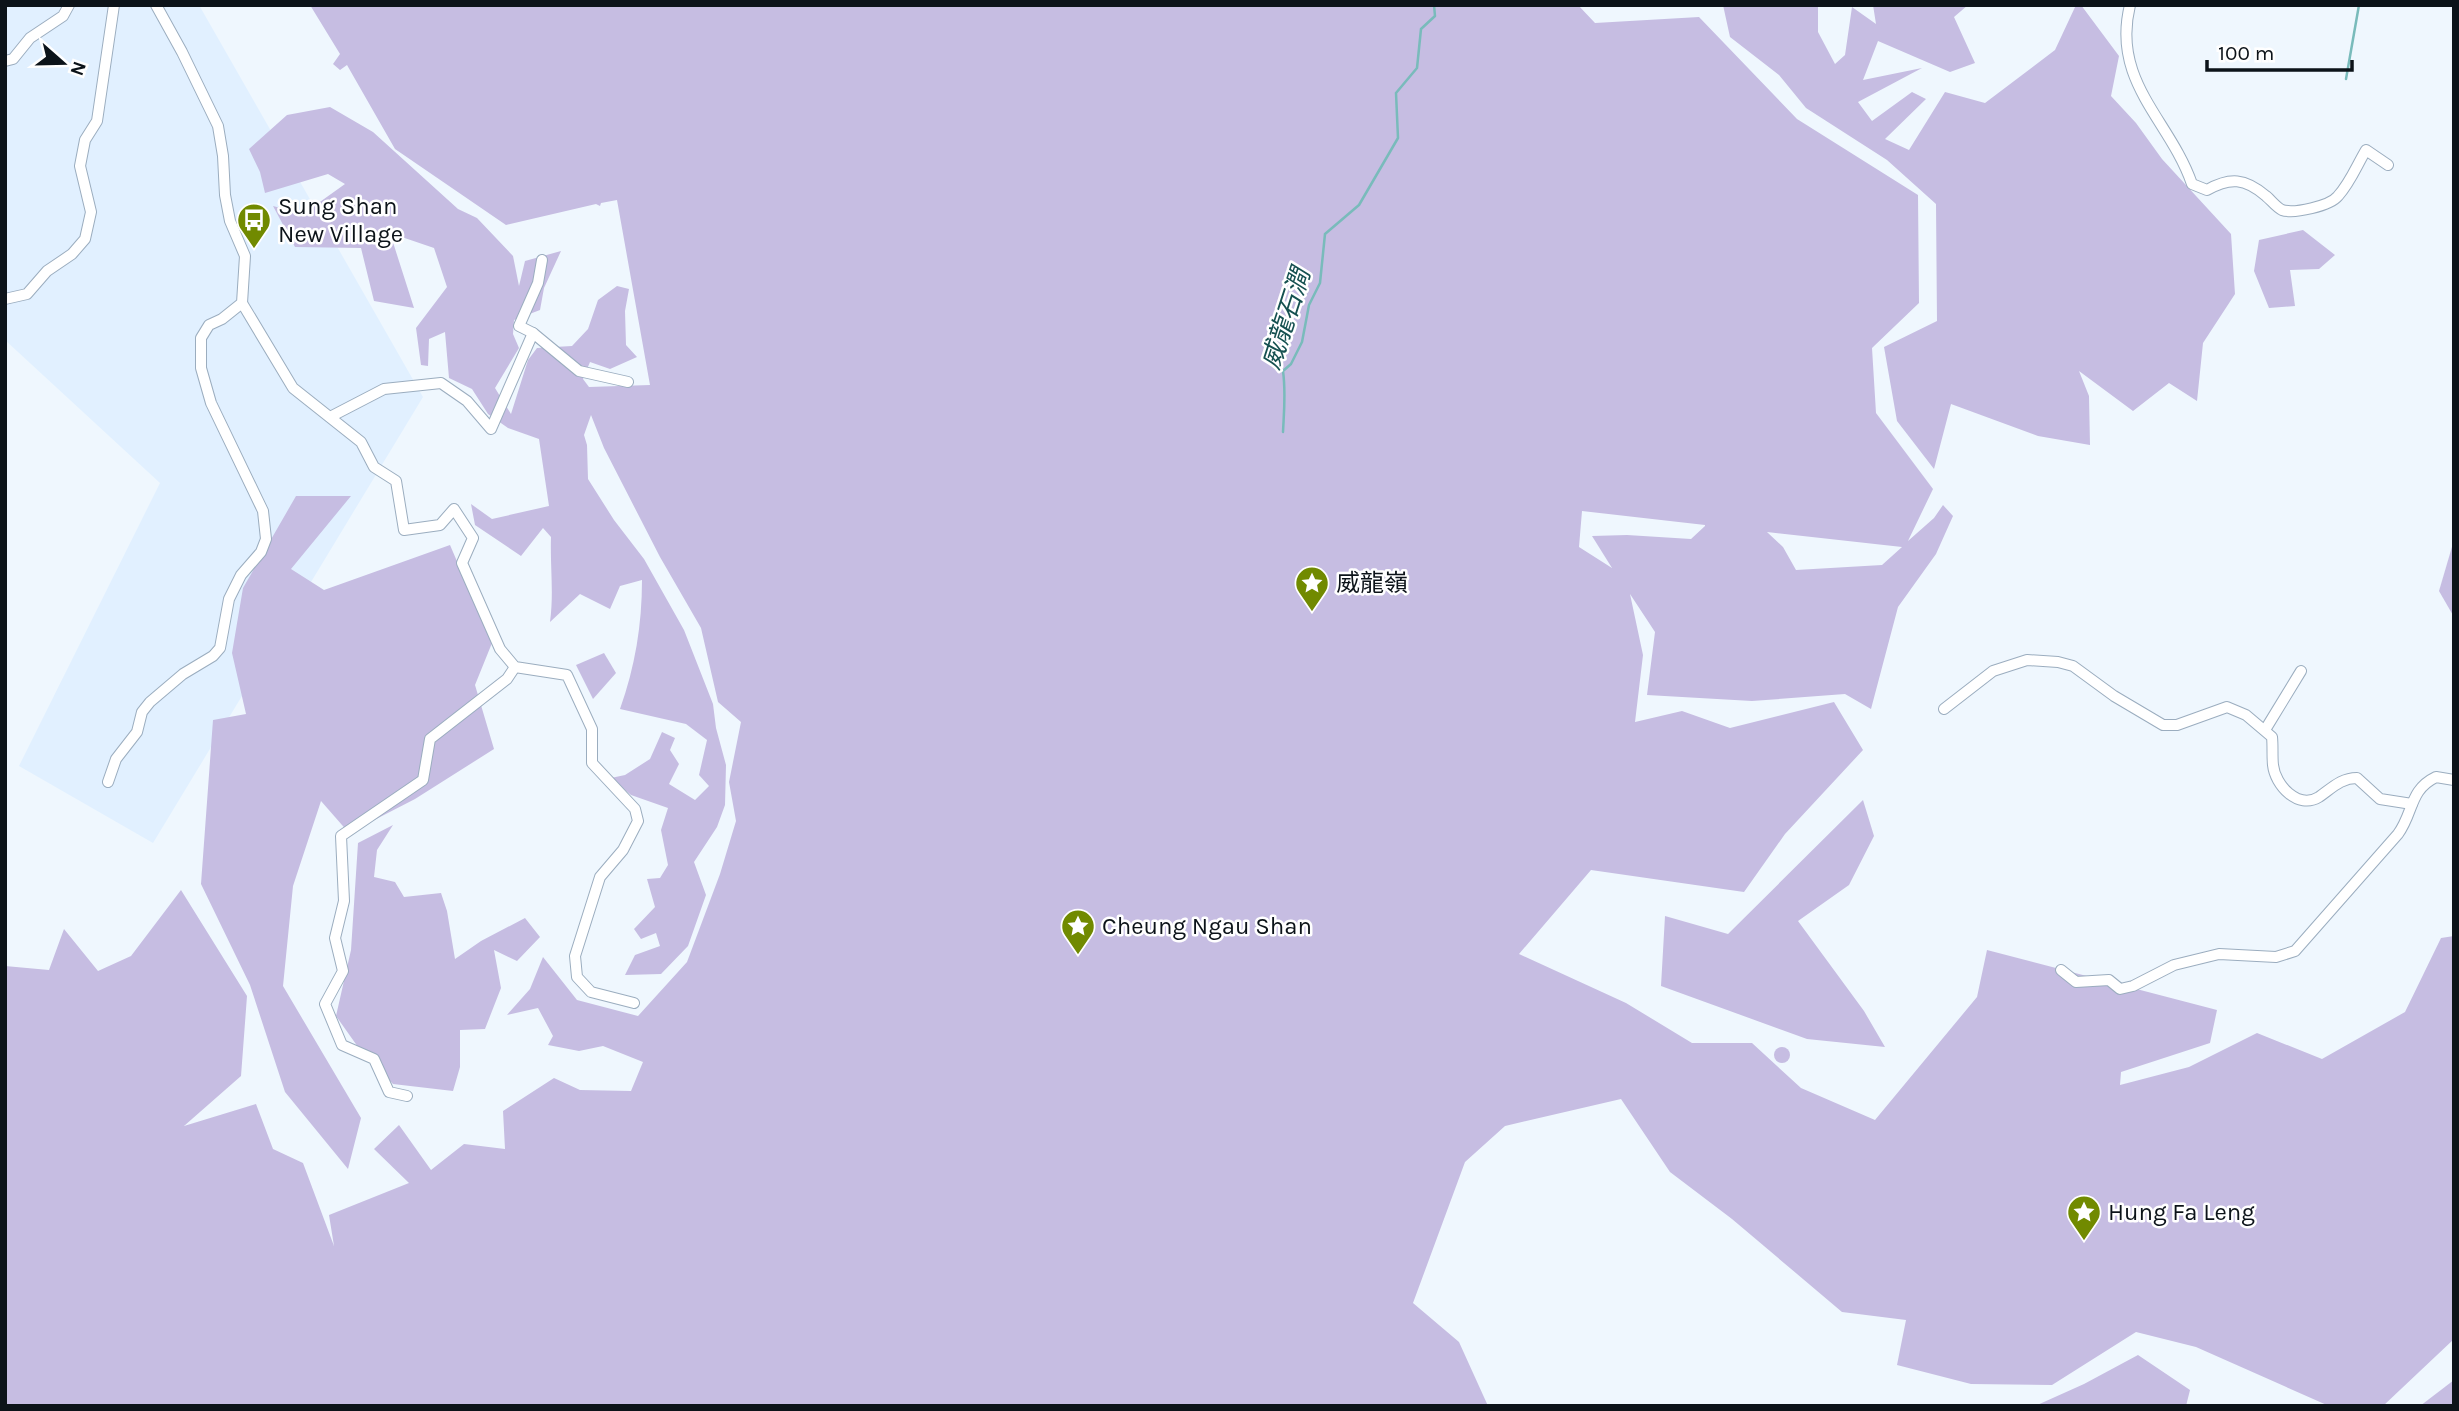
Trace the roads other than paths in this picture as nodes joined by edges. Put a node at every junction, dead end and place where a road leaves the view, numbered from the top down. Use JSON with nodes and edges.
{"nodes":[{"id":1,"x":69,"y":5,"type":"edge"},
{"id":2,"x":114,"y":5,"type":"edge"},
{"id":3,"x":156,"y":5,"type":"edge"},
{"id":4,"x":2130,"y":5,"type":"edge"},
{"id":5,"x":5,"y":61,"type":"edge"},
{"id":6,"x":2388,"y":165,"type":"dead end"},
{"id":7,"x":542,"y":260,"type":"dead end"},
{"id":8,"x":5,"y":299,"type":"edge"},
{"id":9,"x":242,"y":303,"type":"junction"},
{"id":10,"x":533,"y":333,"type":"junction"},
{"id":11,"x":628,"y":382,"type":"dead end"},
{"id":12,"x":330,"y":417,"type":"junction"},
{"id":13,"x":515,"y":667,"type":"junction"},
{"id":14,"x":2301,"y":671,"type":"dead end"},
{"id":15,"x":1944,"y":709,"type":"dead end"},
{"id":16,"x":2265,"y":730,"type":"junction"},
{"id":17,"x":2454,"y":780,"type":"edge"},
{"id":18,"x":108,"y":782,"type":"dead end"},
{"id":19,"x":2412,"y":804,"type":"junction"},
{"id":20,"x":2061,"y":970,"type":"dead end"},
{"id":21,"x":634,"y":1003,"type":"dead end"},
{"id":22,"x":407,"y":1096,"type":"dead end"}],
"edges":[{"from":1,"to":5,"type":"street"},
{"from":2,"to":8,"type":"street"},
{"from":3,"to":9,"type":"street"},
{"from":4,"to":6,"type":"street"},
{"from":7,"to":10,"type":"street"},
{"from":9,"to":12,"type":"street"},
{"from":9,"to":18,"type":"street"},
{"from":10,"to":11,"type":"street"},
{"from":10,"to":12,"type":"street"},
{"from":12,"to":13,"type":"street"},
{"from":13,"to":21,"type":"street"},
{"from":13,"to":22,"type":"street"},
{"from":14,"to":16,"type":"street"},
{"from":15,"to":16,"type":"street"},
{"from":16,"to":19,"type":"street"},
{"from":17,"to":19,"type":"street"},
{"from":19,"to":20,"type":"street"}]}
